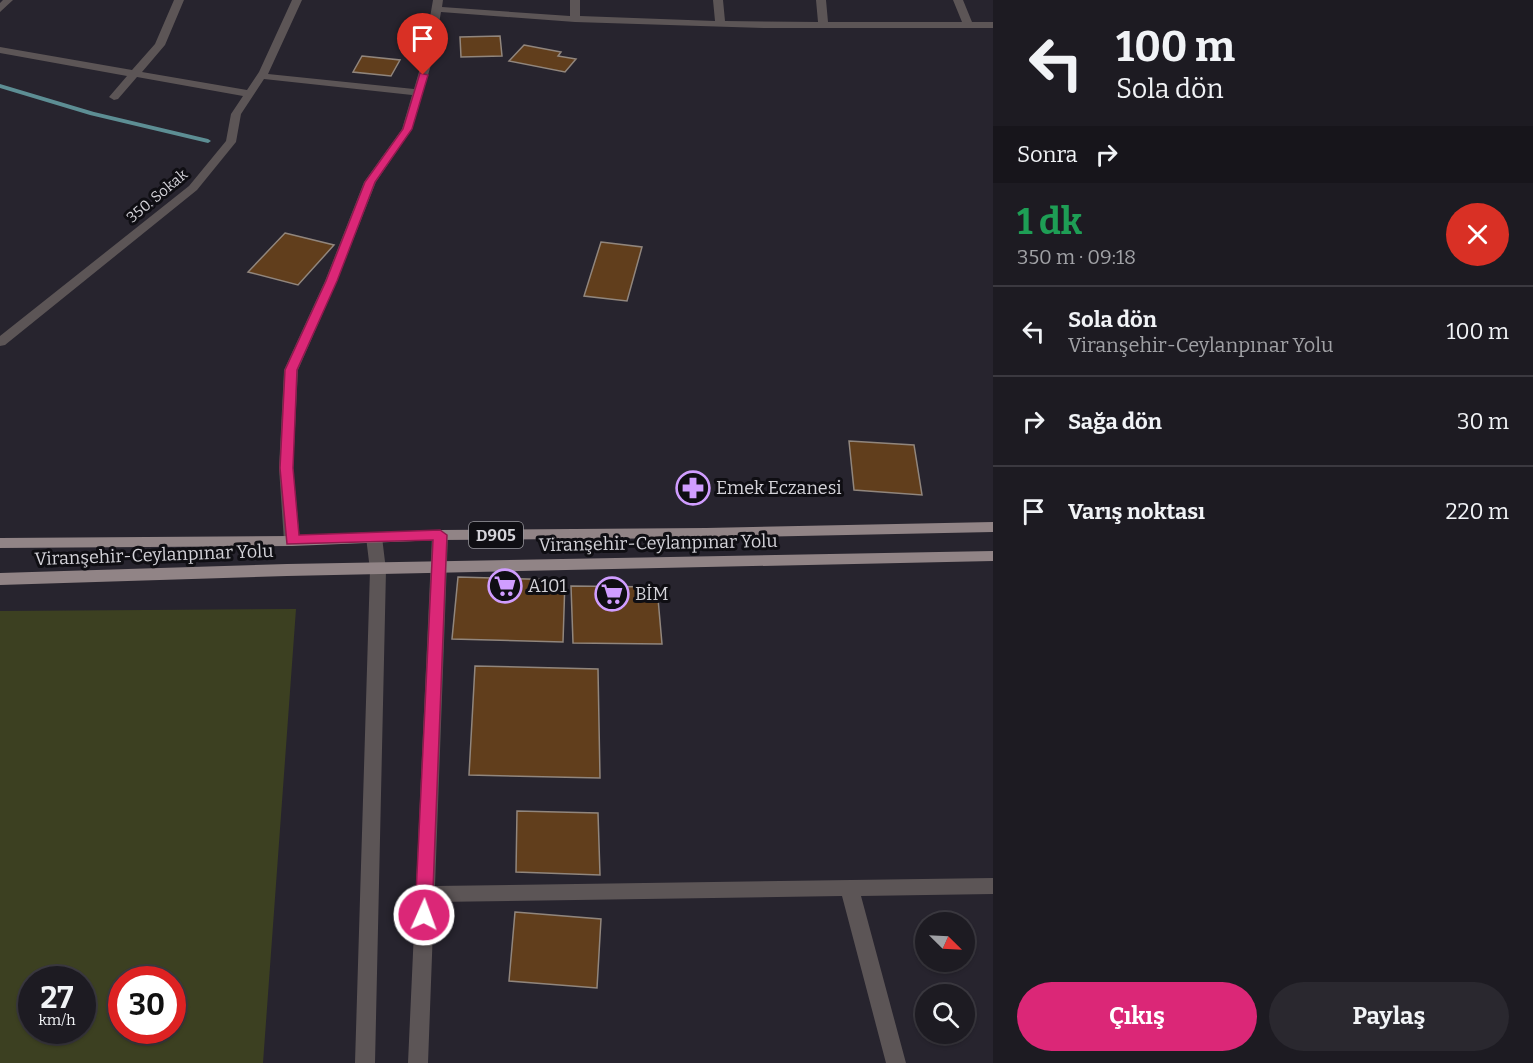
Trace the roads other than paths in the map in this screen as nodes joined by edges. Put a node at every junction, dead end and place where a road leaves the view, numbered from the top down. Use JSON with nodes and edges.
{"nodes":[{"id":1,"x":8,"y":0,"type":"edge"},
{"id":2,"x":179,"y":0,"type":"edge"},
{"id":3,"x":297,"y":0,"type":"edge"},
{"id":4,"x":575,"y":0,"type":"edge"},
{"id":5,"x":718,"y":0,"type":"edge"},
{"id":6,"x":821,"y":0,"type":"edge"},
{"id":7,"x":958,"y":0,"type":"edge"},
{"id":8,"x":437,"y":5,"type":"edge"},
{"id":9,"x":0,"y":9,"type":"edge"},
{"id":10,"x":575,"y":19,"type":"junction"},
{"id":11,"x":720,"y":23,"type":"junction"},
{"id":12,"x":823,"y":23,"type":"junction"},
{"id":13,"x":968,"y":25,"type":"junction"},
{"id":14,"x":993,"y":25,"type":"edge"},
{"id":15,"x":0,"y":50,"type":"edge"},
{"id":16,"x":133,"y":75,"type":"junction"},
{"id":17,"x":262,"y":76,"type":"junction"},
{"id":18,"x":418,"y":93,"type":"junction"},
{"id":19,"x":250,"y":94,"type":"junction"},
{"id":20,"x":114,"y":97,"type":"dead end"},
{"id":21,"x":0,"y":323,"type":"edge"},
{"id":22,"x":12,"y":332,"type":"junction"},
{"id":23,"x":0,"y":342,"type":"edge"},
{"id":24,"x":993,"y":527,"type":"edge"},
{"id":25,"x":440,"y":535,"type":"junction"},
{"id":26,"x":374,"y":537,"type":"junction"},
{"id":27,"x":292,"y":540,"type":"junction"},
{"id":28,"x":0,"y":543,"type":"edge"},
{"id":29,"x":993,"y":556,"type":"edge"},
{"id":30,"x":438,"y":567,"type":"junction"},
{"id":31,"x":378,"y":570,"type":"junction"},
{"id":32,"x":0,"y":579,"type":"edge"},
{"id":33,"x":993,"y":886,"type":"edge"},
{"id":34,"x":849,"y":887,"type":"junction"},
{"id":35,"x":424,"y":894,"type":"junction"},
{"id":36,"x":365,"y":1063,"type":"edge"},
{"id":37,"x":418,"y":1063,"type":"edge"},
{"id":38,"x":896,"y":1063,"type":"edge"}],
"edges":[{"from":1,"to":9,"type":"street"},
{"from":2,"to":16,"type":"street"},
{"from":3,"to":17,"type":"street","name":"350. Sokak"},
{"from":4,"to":10,"type":"street"},
{"from":5,"to":11,"type":"street"},
{"from":6,"to":12,"type":"street"},
{"from":7,"to":13,"type":"street"},
{"from":8,"to":10,"type":"street"},
{"from":8,"to":18,"type":"street"},
{"from":10,"to":11,"type":"street"},
{"from":11,"to":12,"type":"street"},
{"from":12,"to":13,"type":"street"},
{"from":13,"to":14,"type":"street"},
{"from":15,"to":16,"type":"street"},
{"from":16,"to":19,"type":"street"},
{"from":16,"to":20,"type":"street"},
{"from":17,"to":18,"type":"street"},
{"from":17,"to":19,"type":"street","name":"350. Sokak"},
{"from":18,"to":27,"type":"street"},
{"from":19,"to":22,"type":"street","name":"350. Sokak"},
{"from":21,"to":22,"type":"street"},
{"from":22,"to":23,"type":"street","name":"350. Sokak"},
{"from":24,"to":25,"type":"main road","name":"Viranşehir-Ceylanpınar Yolu","number":"D905"},
{"from":25,"to":26,"type":"main road","name":"Viranşehir-Ceylanpınar Yolu","number":"D905"},
{"from":25,"to":30,"type":"street"},
{"from":26,"to":27,"type":"main road","name":"Viranşehir-Ceylanpınar Yolu","number":"D905"},
{"from":26,"to":31,"type":"street"},
{"from":27,"to":28,"type":"main road","name":"Viranşehir-Ceylanpınar Yolu","number":"D905"},
{"from":29,"to":30,"type":"main road","name":"Viranşehir-Ceylanpınar Yolu","number":"D905"},
{"from":30,"to":31,"type":"main road","name":"Viranşehir-Ceylanpınar Yolu","number":"D905"},
{"from":30,"to":35,"type":"street"},
{"from":31,"to":32,"type":"main road","name":"Viranşehir-Ceylanpınar Yolu","number":"D905"},
{"from":31,"to":36,"type":"street"},
{"from":33,"to":34,"type":"street"},
{"from":34,"to":35,"type":"street"},
{"from":34,"to":38,"type":"street"},
{"from":35,"to":37,"type":"street"}]}
